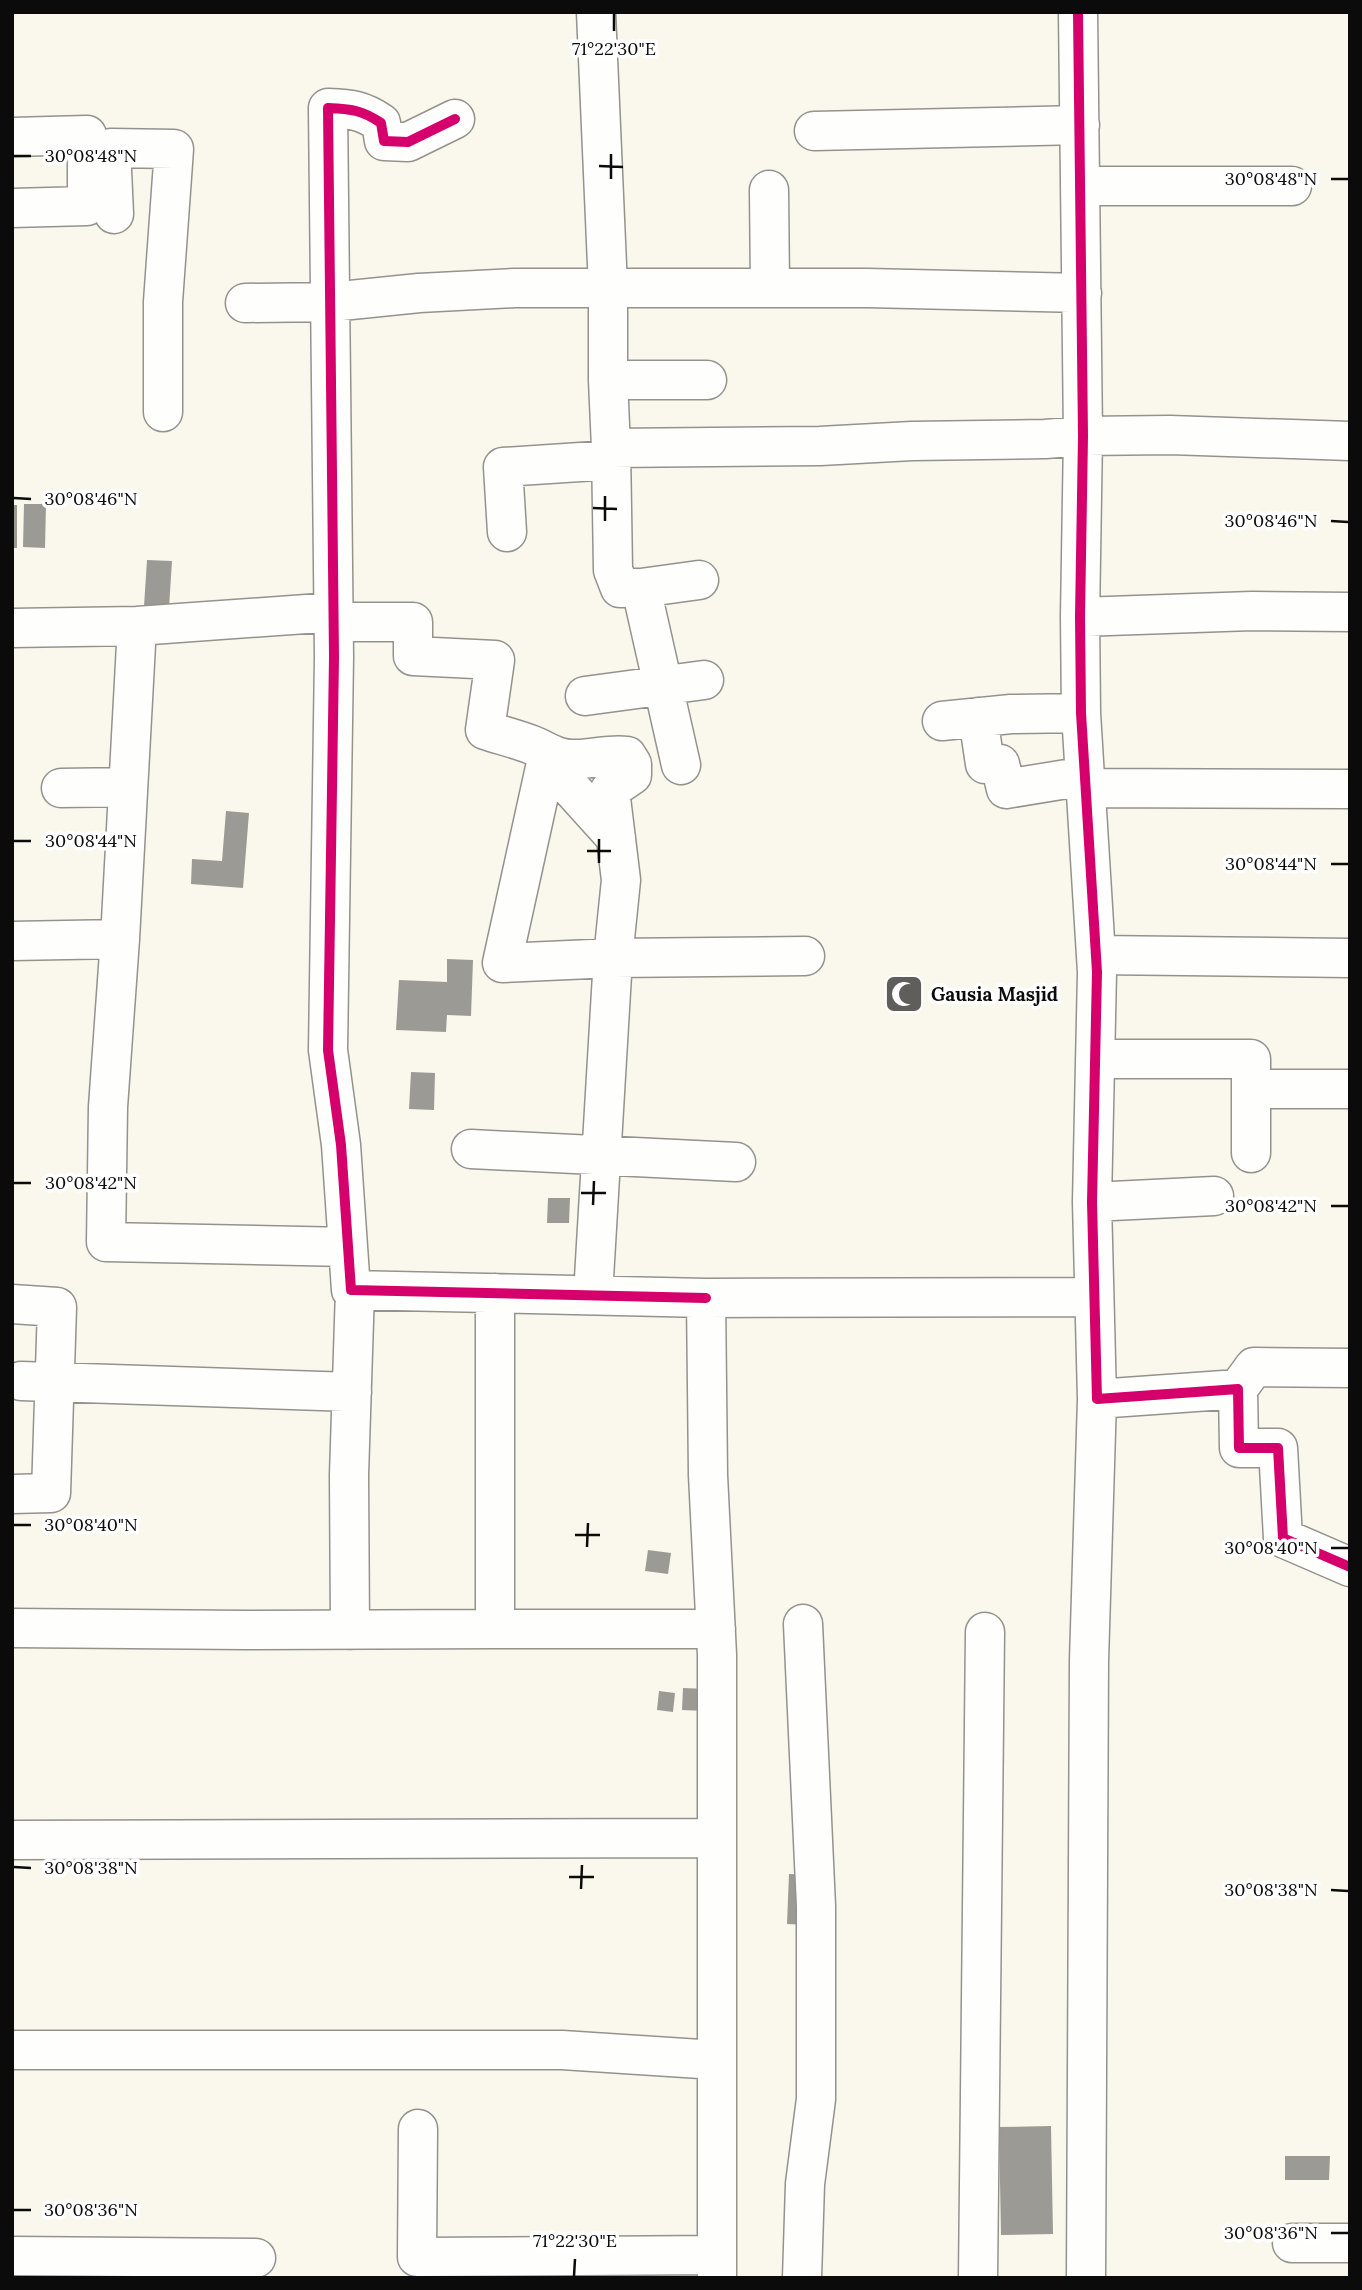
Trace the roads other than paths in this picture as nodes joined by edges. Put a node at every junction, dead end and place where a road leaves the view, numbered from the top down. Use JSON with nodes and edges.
{"nodes":[{"id":1,"x":596,"y":12,"type":"edge"},
{"id":2,"x":1078,"y":12,"type":"edge"},
{"id":3,"x":455,"y":119,"type":"dead end"},
{"id":4,"x":1080,"y":125,"type":"junction"},
{"id":5,"x":814,"y":131,"type":"dead end"},
{"id":6,"x":12,"y":137,"type":"edge"},
{"id":7,"x":1081,"y":186,"type":"junction"},
{"id":8,"x":1292,"y":186,"type":"dead end"},
{"id":9,"x":769,"y":190,"type":"dead end"},
{"id":10,"x":12,"y":208,"type":"edge"},
{"id":11,"x":100,"y":210,"type":"junction"},
{"id":12,"x":170,"y":214,"type":"junction"},
{"id":13,"x":770,"y":287,"type":"junction"},
{"id":14,"x":608,"y":288,"type":"junction"},
{"id":15,"x":1082,"y":293,"type":"junction"},
{"id":16,"x":331,"y":302,"type":"junction"},
{"id":17,"x":245,"y":303,"type":"dead end"},
{"id":18,"x":608,"y":380,"type":"junction"},
{"id":19,"x":706,"y":380,"type":"dead end"},
{"id":20,"x":163,"y":412,"type":"dead end"},
{"id":21,"x":1083,"y":436,"type":"junction"},
{"id":22,"x":1350,"y":441,"type":"edge"},
{"id":23,"x":611,"y":454,"type":"junction"},
{"id":24,"x":507,"y":532,"type":"dead end"},
{"id":25,"x":699,"y":580,"type":"dead end"},
{"id":26,"x":641,"y":588,"type":"junction"},
{"id":27,"x":1350,"y":612,"type":"edge"},
{"id":28,"x":334,"y":617,"type":"junction"},
{"id":29,"x":1080,"y":617,"type":"junction"},
{"id":30,"x":137,"y":626,"type":"junction"},
{"id":31,"x":12,"y":628,"type":"edge"},
{"id":32,"x":705,"y":680,"type":"dead end"},
{"id":33,"x":664,"y":687,"type":"junction"},
{"id":34,"x":585,"y":696,"type":"dead end"},
{"id":35,"x":1081,"y":713,"type":"junction"},
{"id":36,"x":548,"y":754,"type":"junction"},
{"id":37,"x":681,"y":765,"type":"dead end"},
{"id":38,"x":1086,"y":782,"type":"junction"},
{"id":39,"x":569,"y":786,"type":"dead end"},
{"id":40,"x":61,"y":788,"type":"dead end"},
{"id":41,"x":128,"y":788,"type":"junction"},
{"id":42,"x":1350,"y":789,"type":"edge"},
{"id":43,"x":616,"y":838,"type":"junction"},
{"id":44,"x":120,"y":939,"type":"junction"},
{"id":45,"x":12,"y":941,"type":"edge"},
{"id":46,"x":1096,"y":955,"type":"junction"},
{"id":47,"x":805,"y":956,"type":"dead end"},
{"id":48,"x":613,"y":958,"type":"junction"},
{"id":49,"x":1350,"y":958,"type":"edge"},
{"id":50,"x":1095,"y":1059,"type":"junction"},
{"id":51,"x":1251,"y":1088,"type":"junction"},
{"id":52,"x":1350,"y":1089,"type":"edge"},
{"id":53,"x":471,"y":1149,"type":"dead end"},
{"id":54,"x":1251,"y":1153,"type":"dead end"},
{"id":55,"x":601,"y":1156,"type":"junction"},
{"id":56,"x":736,"y":1162,"type":"dead end"},
{"id":57,"x":1214,"y":1196,"type":"dead end"},
{"id":58,"x":1092,"y":1202,"type":"junction"},
{"id":59,"x":348,"y":1247,"type":"junction"},
{"id":60,"x":355,"y":1290,"type":"junction"},
{"id":61,"x":495,"y":1293,"type":"junction"},
{"id":62,"x":593,"y":1294,"type":"junction"},
{"id":63,"x":1094,"y":1297,"type":"junction"},
{"id":64,"x":706,"y":1298,"type":"junction"},
{"id":65,"x":12,"y":1304,"type":"edge"},
{"id":66,"x":1350,"y":1368,"type":"edge"},
{"id":67,"x":37,"y":1382,"type":"junction"},
{"id":68,"x":1238,"y":1389,"type":"junction"},
{"id":69,"x":352,"y":1392,"type":"junction"},
{"id":70,"x":1097,"y":1399,"type":"junction"},
{"id":71,"x":12,"y":1494,"type":"edge"},
{"id":72,"x":1350,"y":1567,"type":"edge"},
{"id":73,"x":803,"y":1623,"type":"dead end"},
{"id":74,"x":12,"y":1628,"type":"edge"},
{"id":75,"x":495,"y":1629,"type":"junction"},
{"id":76,"x":716,"y":1629,"type":"junction"},
{"id":77,"x":349,"y":1630,"type":"junction"},
{"id":78,"x":985,"y":1632,"type":"dead end"},
{"id":79,"x":717,"y":1838,"type":"junction"},
{"id":80,"x":12,"y":1840,"type":"edge"},
{"id":81,"x":12,"y":2050,"type":"edge"},
{"id":82,"x":716,"y":2060,"type":"junction"},
{"id":83,"x":418,"y":2129,"type":"dead end"},
{"id":84,"x":1292,"y":2243,"type":"dead end"},
{"id":85,"x":1350,"y":2243,"type":"edge"},
{"id":86,"x":12,"y":2256,"type":"edge"},
{"id":87,"x":256,"y":2258,"type":"dead end"},
{"id":88,"x":717,"y":2267,"type":"edge"},
{"id":89,"x":158,"y":2268,"type":"edge"},
{"id":90,"x":802,"y":2278,"type":"edge"},
{"id":91,"x":978,"y":2278,"type":"edge"},
{"id":92,"x":1086,"y":2278,"type":"edge"}],
"edges":[{"from":1,"to":14,"type":"street"},
{"from":2,"to":4,"type":"street"},
{"from":3,"to":16,"type":"street"},
{"from":4,"to":5,"type":"street"},
{"from":4,"to":7,"type":"street"},
{"from":6,"to":11,"type":"street"},
{"from":7,"to":8,"type":"street"},
{"from":7,"to":15,"type":"street"},
{"from":9,"to":13,"type":"street"},
{"from":10,"to":11,"type":"street"},
{"from":11,"to":12,"type":"street"},
{"from":11,"to":12,"type":"street"},
{"from":12,"to":20,"type":"street"},
{"from":13,"to":14,"type":"street"},
{"from":13,"to":15,"type":"street"},
{"from":14,"to":16,"type":"street"},
{"from":14,"to":18,"type":"street"},
{"from":15,"to":21,"type":"street"},
{"from":16,"to":17,"type":"street"},
{"from":16,"to":28,"type":"street"},
{"from":18,"to":19,"type":"street"},
{"from":18,"to":23,"type":"street"},
{"from":21,"to":22,"type":"street"},
{"from":21,"to":23,"type":"street"},
{"from":21,"to":29,"type":"street"},
{"from":23,"to":24,"type":"street"},
{"from":23,"to":26,"type":"street"},
{"from":25,"to":26,"type":"street"},
{"from":26,"to":33,"type":"street"},
{"from":27,"to":29,"type":"street"},
{"from":28,"to":30,"type":"street"},
{"from":28,"to":36,"type":"street"},
{"from":28,"to":59,"type":"street"},
{"from":29,"to":35,"type":"street"},
{"from":30,"to":31,"type":"street"},
{"from":30,"to":41,"type":"street"},
{"from":32,"to":33,"type":"street"},
{"from":33,"to":34,"type":"street"},
{"from":33,"to":37,"type":"street"},
{"from":35,"to":38,"type":"street"},
{"from":35,"to":38,"type":"street"},
{"from":36,"to":43,"type":"street"},
{"from":36,"to":48,"type":"street"},
{"from":38,"to":42,"type":"street"},
{"from":38,"to":46,"type":"street"},
{"from":39,"to":43,"type":"street"},
{"from":40,"to":41,"type":"street"},
{"from":41,"to":44,"type":"street"},
{"from":43,"to":48,"type":"street"},
{"from":44,"to":45,"type":"street"},
{"from":44,"to":59,"type":"street"},
{"from":46,"to":49,"type":"street"},
{"from":46,"to":50,"type":"street"},
{"from":47,"to":48,"type":"street"},
{"from":48,"to":55,"type":"street"},
{"from":50,"to":51,"type":"street"},
{"from":50,"to":58,"type":"street"},
{"from":51,"to":52,"type":"street"},
{"from":51,"to":54,"type":"street"},
{"from":53,"to":55,"type":"street"},
{"from":55,"to":56,"type":"street"},
{"from":55,"to":62,"type":"street"},
{"from":57,"to":58,"type":"street"},
{"from":58,"to":63,"type":"street"},
{"from":59,"to":60,"type":"street"},
{"from":60,"to":61,"type":"street"},
{"from":60,"to":69,"type":"street"},
{"from":61,"to":62,"type":"street"},
{"from":61,"to":75,"type":"street"},
{"from":62,"to":64,"type":"street"},
{"from":63,"to":64,"type":"street"},
{"from":63,"to":70,"type":"street"},
{"from":64,"to":76,"type":"street"},
{"from":65,"to":67,"type":"street"},
{"from":66,"to":68,"type":"street"},
{"from":67,"to":69,"type":"street"},
{"from":67,"to":71,"type":"street"},
{"from":68,"to":70,"type":"street"},
{"from":68,"to":72,"type":"street"},
{"from":69,"to":77,"type":"street"},
{"from":70,"to":92,"type":"street"},
{"from":73,"to":90,"type":"street"},
{"from":74,"to":77,"type":"street"},
{"from":75,"to":76,"type":"street"},
{"from":75,"to":77,"type":"street"},
{"from":76,"to":79,"type":"street"},
{"from":78,"to":91,"type":"street"},
{"from":79,"to":80,"type":"street"},
{"from":79,"to":82,"type":"street"},
{"from":81,"to":82,"type":"street"},
{"from":82,"to":88,"type":"street"},
{"from":83,"to":88,"type":"street"},
{"from":84,"to":85,"type":"street"},
{"from":86,"to":89,"type":"street"},
{"from":87,"to":89,"type":"street"}]}
